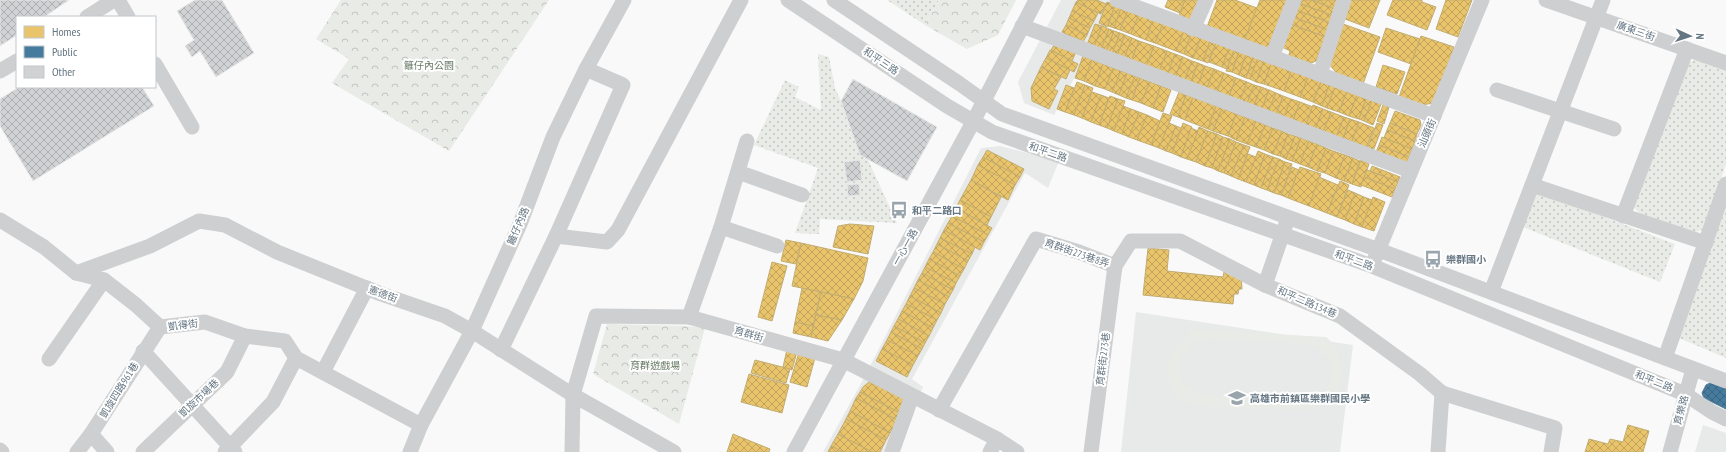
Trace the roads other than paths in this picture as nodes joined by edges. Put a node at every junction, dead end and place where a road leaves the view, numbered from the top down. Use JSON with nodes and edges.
{"nodes":[{"id":1,"x":114,"y":0,"type":"edge"},
{"id":2,"x":118,"y":0,"type":"edge"},
{"id":3,"x":624,"y":0,"type":"edge"},
{"id":4,"x":741,"y":0,"type":"edge"},
{"id":5,"x":788,"y":0,"type":"edge"},
{"id":6,"x":834,"y":0,"type":"edge"},
{"id":7,"x":1036,"y":0,"type":"edge"},
{"id":8,"x":1117,"y":0,"type":"edge"},
{"id":9,"x":1206,"y":0,"type":"edge"},
{"id":10,"x":1294,"y":0,"type":"edge"},
{"id":11,"x":1344,"y":0,"type":"edge"},
{"id":12,"x":1482,"y":0,"type":"edge"},
{"id":13,"x":1546,"y":0,"type":"edge"},
{"id":14,"x":1604,"y":0,"type":"edge"},
{"id":15,"x":89,"y":16,"type":"edge"},
{"id":16,"x":127,"y":16,"type":"edge"},
{"id":17,"x":1598,"y":18,"type":"junction"},
{"id":18,"x":1022,"y":26,"type":"junction"},
{"id":19,"x":1193,"y":29,"type":"junction"},
{"id":20,"x":1687,"y":49,"type":"junction"},
{"id":21,"x":1272,"y":57,"type":"junction"},
{"id":22,"x":16,"y":62,"type":"edge"},
{"id":23,"x":1726,"y":62,"type":"edge"},
{"id":24,"x":156,"y":66,"type":"edge"},
{"id":25,"x":586,"y":69,"type":"junction"},
{"id":26,"x":0,"y":72,"type":"edge"},
{"id":27,"x":1320,"y":74,"type":"junction"},
{"id":28,"x":1496,"y":90,"type":"dead end"},
{"id":29,"x":984,"y":101,"type":"junction"},
{"id":30,"x":1561,"y":111,"type":"junction"},
{"id":31,"x":1434,"y":116,"type":"junction"},
{"id":32,"x":973,"y":122,"type":"junction"},
{"id":33,"x":192,"y":127,"type":"dead end"},
{"id":34,"x":1614,"y":129,"type":"dead end"},
{"id":35,"x":747,"y":141,"type":"dead end"},
{"id":36,"x":1411,"y":171,"type":"junction"},
{"id":37,"x":738,"y":172,"type":"junction"},
{"id":38,"x":1726,"y":184,"type":"edge"},
{"id":39,"x":1532,"y":185,"type":"junction"},
{"id":40,"x":802,"y":195,"type":"dead end"},
{"id":41,"x":1623,"y":216,"type":"junction"},
{"id":42,"x":1288,"y":217,"type":"junction"},
{"id":43,"x":0,"y":220,"type":"edge"},
{"id":44,"x":721,"y":227,"type":"junction"},
{"id":45,"x":1283,"y":234,"type":"junction"},
{"id":46,"x":556,"y":236,"type":"junction"},
{"id":47,"x":1706,"y":244,"type":"junction"},
{"id":48,"x":777,"y":246,"type":"dead end"},
{"id":49,"x":1379,"y":250,"type":"junction"},
{"id":50,"x":1115,"y":266,"type":"junction"},
{"id":51,"x":1372,"y":266,"type":"junction"},
{"id":52,"x":76,"y":273,"type":"junction"},
{"id":53,"x":104,"y":280,"type":"junction"},
{"id":54,"x":1265,"y":285,"type":"junction"},
{"id":55,"x":367,"y":288,"type":"junction"},
{"id":56,"x":1491,"y":292,"type":"junction"},
{"id":57,"x":690,"y":317,"type":"junction"},
{"id":58,"x":160,"y":327,"type":"junction"},
{"id":59,"x":472,"y":331,"type":"junction"},
{"id":60,"x":245,"y":336,"type":"junction"},
{"id":61,"x":501,"y":350,"type":"junction"},
{"id":62,"x":144,"y":351,"type":"junction"},
{"id":63,"x":296,"y":358,"type":"junction"},
{"id":64,"x":1665,"y":358,"type":"junction"},
{"id":65,"x":48,"y":359,"type":"dead end"},
{"id":66,"x":843,"y":360,"type":"junction"},
{"id":67,"x":1693,"y":369,"type":"junction"},
{"id":68,"x":323,"y":372,"type":"junction"},
{"id":69,"x":1726,"y":381,"type":"edge"},
{"id":70,"x":1442,"y":393,"type":"junction"},
{"id":71,"x":1685,"y":394,"type":"junction"},
{"id":72,"x":573,"y":395,"type":"junction"},
{"id":73,"x":912,"y":396,"type":"junction"},
{"id":74,"x":191,"y":405,"type":"junction"},
{"id":75,"x":939,"y":410,"type":"junction"},
{"id":76,"x":1726,"y":418,"type":"edge"},
{"id":77,"x":421,"y":425,"type":"junction"},
{"id":78,"x":91,"y":434,"type":"junction"},
{"id":79,"x":994,"y":446,"type":"edge"},
{"id":80,"x":230,"y":450,"type":"edge"},
{"id":81,"x":77,"y":452,"type":"edge"},
{"id":82,"x":107,"y":452,"type":"edge"},
{"id":83,"x":143,"y":452,"type":"edge"},
{"id":84,"x":410,"y":452,"type":"edge"},
{"id":85,"x":572,"y":452,"type":"edge"},
{"id":86,"x":674,"y":452,"type":"edge"},
{"id":87,"x":794,"y":452,"type":"edge"},
{"id":88,"x":892,"y":452,"type":"edge"},
{"id":89,"x":1017,"y":452,"type":"edge"},
{"id":90,"x":1091,"y":452,"type":"edge"},
{"id":91,"x":1438,"y":452,"type":"edge"},
{"id":92,"x":1552,"y":452,"type":"edge"},
{"id":93,"x":1670,"y":452,"type":"edge"}],
"edges":[{"from":1,"to":15,"type":"street"},
{"from":2,"to":16,"type":"street"},
{"from":3,"to":25,"type":"street","name":"籬仔內路"},
{"from":4,"to":46,"type":"street"},
{"from":5,"to":32,"type":"street","name":"和平三路"},
{"from":6,"to":29,"type":"street"},
{"from":7,"to":18,"type":"street","name":"一心一路"},
{"from":8,"to":19,"type":"street"},
{"from":9,"to":19,"type":"street"},
{"from":10,"to":21,"type":"street"},
{"from":11,"to":27,"type":"street"},
{"from":12,"to":31,"type":"street","name":"汕頭街"},
{"from":13,"to":17,"type":"street","name":"廣東三街"},
{"from":14,"to":17,"type":"street"},
{"from":17,"to":20,"type":"street","name":"廣東三街"},
{"from":17,"to":30,"type":"street"},
{"from":18,"to":29,"type":"street","name":"一心一路"},
{"from":18,"to":36,"type":"street"},
{"from":19,"to":21,"type":"street"},
{"from":20,"to":23,"type":"street","name":"廣東三街"},
{"from":20,"to":41,"type":"street"},
{"from":21,"to":27,"type":"street"},
{"from":22,"to":26,"type":"street"},
{"from":24,"to":33,"type":"street"},
{"from":25,"to":46,"type":"street"},
{"from":25,"to":59,"type":"street","name":"籬仔內路"},
{"from":27,"to":31,"type":"street"},
{"from":28,"to":30,"type":"street"},
{"from":29,"to":32,"type":"street","name":"一心一路"},
{"from":29,"to":42,"type":"street","name":"和平二路"},
{"from":30,"to":34,"type":"street"},
{"from":30,"to":39,"type":"street"},
{"from":31,"to":36,"type":"street","name":"汕頭街"},
{"from":32,"to":45,"type":"street","name":"和平二路"},
{"from":32,"to":66,"type":"street","name":"一心一路"},
{"from":35,"to":37,"type":"street"},
{"from":36,"to":49,"type":"street","name":"汕頭街"},
{"from":37,"to":40,"type":"street"},
{"from":37,"to":44,"type":"street"},
{"from":38,"to":47,"type":"street"},
{"from":39,"to":41,"type":"street"},
{"from":39,"to":56,"type":"street"},
{"from":41,"to":47,"type":"street"},
{"from":42,"to":45,"type":"street","name":"和平二路134巷"},
{"from":42,"to":49,"type":"street","name":"和平二路"},
{"from":43,"to":52,"type":"street","name":"凱得街"},
{"from":44,"to":48,"type":"street"},
{"from":44,"to":57,"type":"street"},
{"from":45,"to":51,"type":"street","name":"和平二路"},
{"from":45,"to":54,"type":"street","name":"和平二路134巷"},
{"from":46,"to":61,"type":"street"},
{"from":47,"to":64,"type":"street"},
{"from":49,"to":51,"type":"street","name":"汕頭街"},
{"from":49,"to":56,"type":"street","name":"和平二路"},
{"from":50,"to":54,"type":"street","name":"育群街273巷8弄"},
{"from":50,"to":75,"type":"street","name":"育群街273巷8弄"},
{"from":50,"to":90,"type":"street","name":"育群街273巷"},
{"from":51,"to":71,"type":"street","name":"和平二路"},
{"from":52,"to":53,"type":"street","name":"凱得街"},
{"from":52,"to":55,"type":"street","name":"憲德街"},
{"from":53,"to":58,"type":"street","name":"凱得街"},
{"from":53,"to":65,"type":"street"},
{"from":54,"to":70,"type":"street","name":"和平二路134巷"},
{"from":55,"to":59,"type":"street","name":"憲德街"},
{"from":55,"to":68,"type":"street"},
{"from":56,"to":64,"type":"street","name":"和平二路"},
{"from":57,"to":66,"type":"street","name":"育群街"},
{"from":57,"to":72,"type":"street","name":"育群街"},
{"from":58,"to":60,"type":"street","name":"凱得街"},
{"from":58,"to":62,"type":"street","name":"凱旋四路961巷"},
{"from":59,"to":61,"type":"street","name":"憲德街"},
{"from":59,"to":77,"type":"street","name":"籬仔內路"},
{"from":60,"to":63,"type":"street","name":"凱得街"},
{"from":60,"to":74,"type":"street","name":"凱旋市場巷"},
{"from":61,"to":72,"type":"street","name":"憲德街"},
{"from":62,"to":74,"type":"street"},
{"from":62,"to":78,"type":"street","name":"凱旋四路961巷"},
{"from":63,"to":68,"type":"street"},
{"from":63,"to":80,"type":"street"},
{"from":64,"to":67,"type":"street","name":"和平二路"},
{"from":66,"to":73,"type":"street","name":"育群街"},
{"from":66,"to":87,"type":"street","name":"一心一路"},
{"from":67,"to":69,"type":"street","name":"和平二路"},
{"from":67,"to":71,"type":"street","name":"育樂路"},
{"from":68,"to":77,"type":"street"},
{"from":70,"to":91,"type":"street"},
{"from":70,"to":92,"type":"street"},
{"from":71,"to":76,"type":"street","name":"和平二路"},
{"from":71,"to":93,"type":"street","name":"育樂路"},
{"from":72,"to":85,"type":"street","name":"育群街"},
{"from":72,"to":86,"type":"street","name":"憲德街"},
{"from":73,"to":75,"type":"street","name":"育群街"},
{"from":73,"to":88,"type":"street"},
{"from":74,"to":80,"type":"street"},
{"from":74,"to":83,"type":"street","name":"凱旋市場巷"},
{"from":75,"to":79,"type":"street","name":"育群街"},
{"from":77,"to":84,"type":"street","name":"籬仔內路"},
{"from":78,"to":81,"type":"street","name":"凱旋四路961巷"},
{"from":78,"to":82,"type":"street"},
{"from":79,"to":89,"type":"street","name":"育群街"}]}
